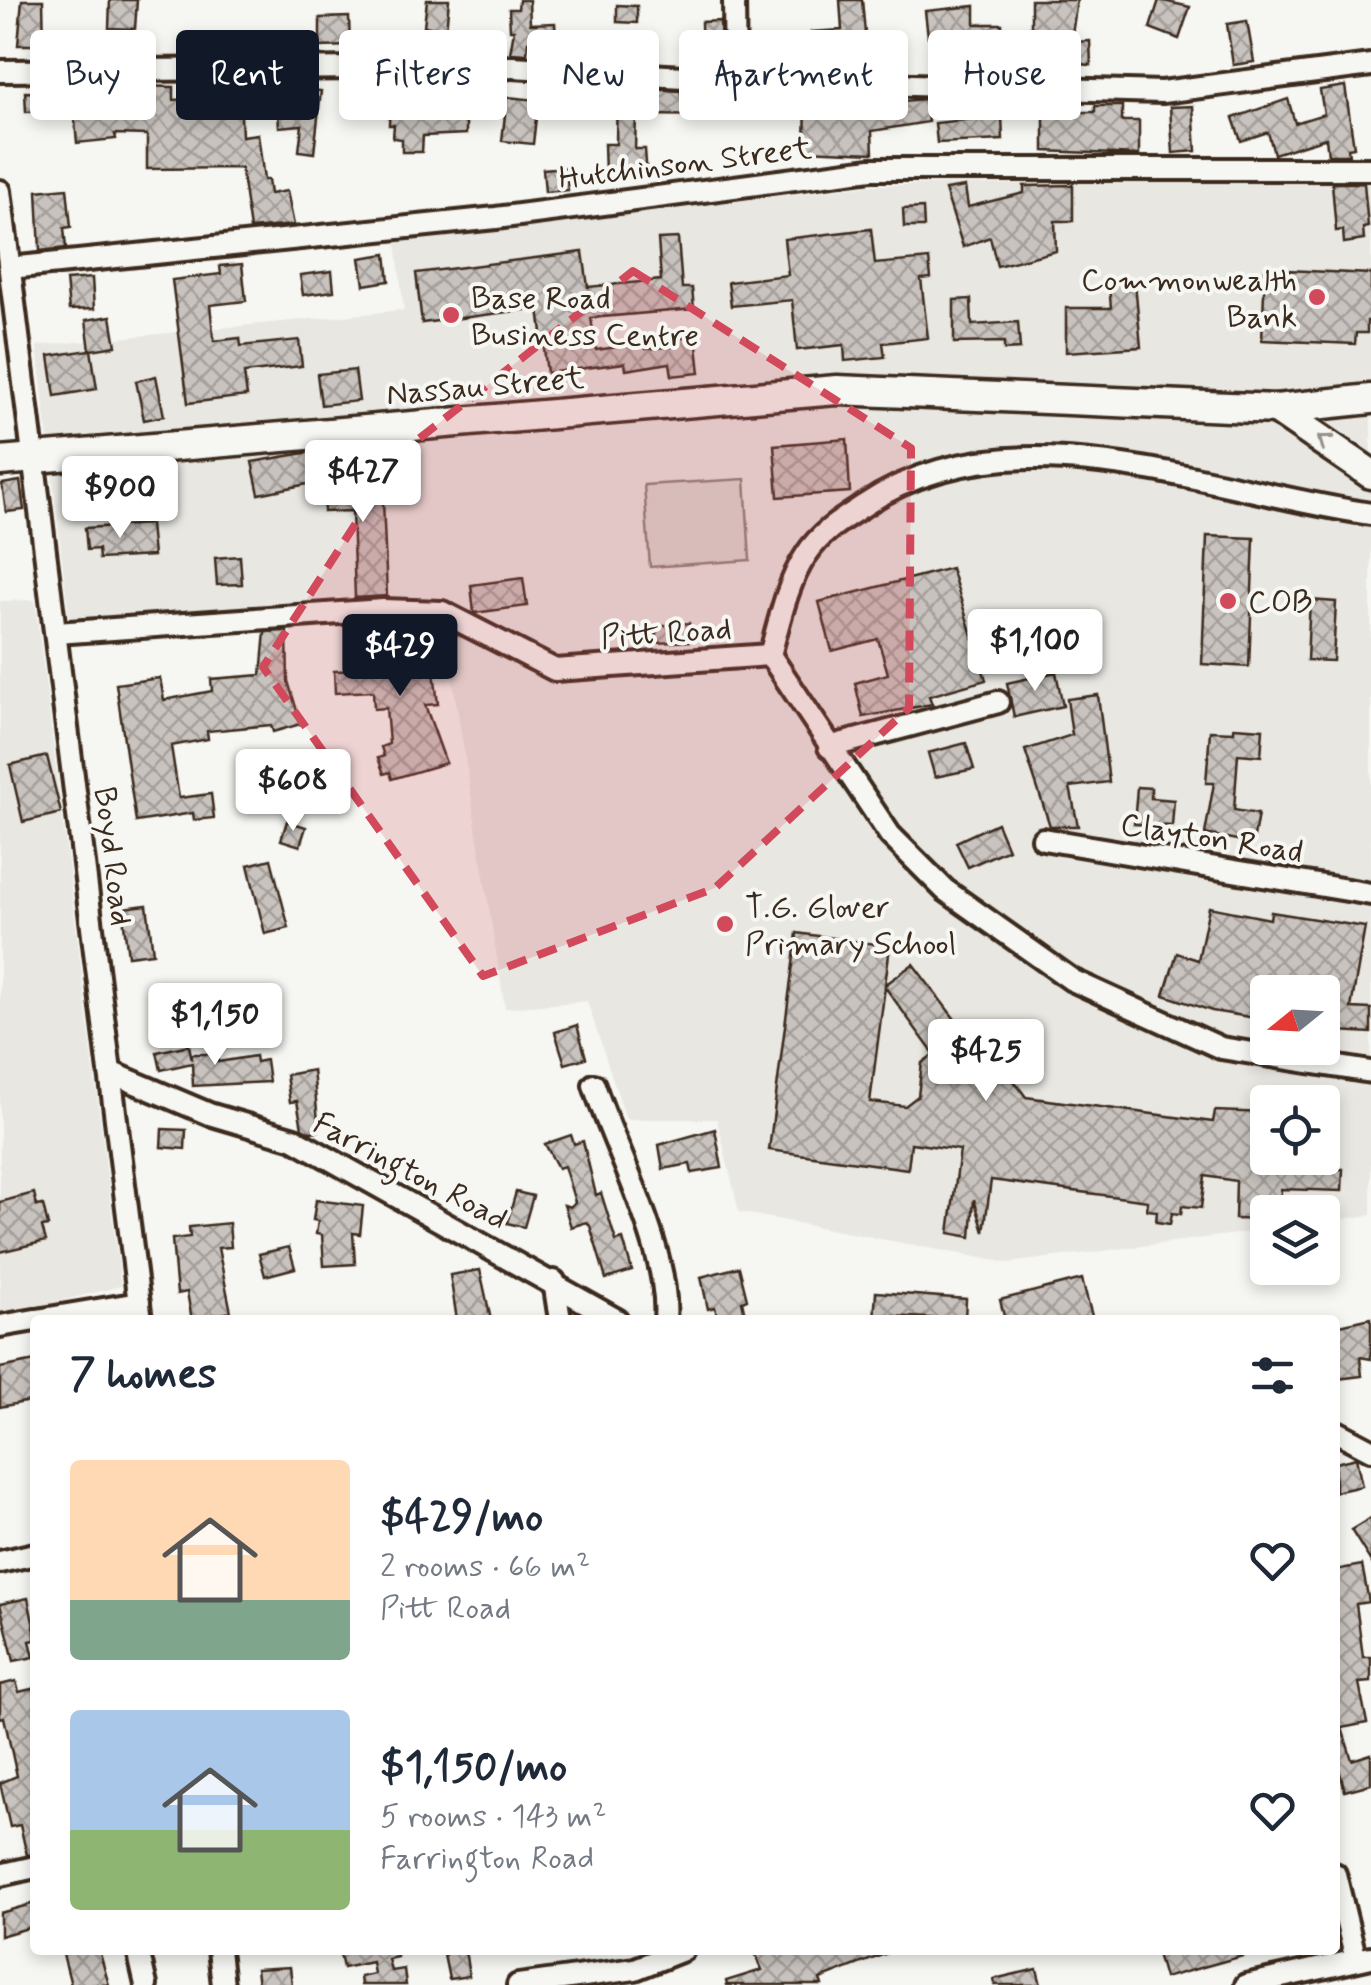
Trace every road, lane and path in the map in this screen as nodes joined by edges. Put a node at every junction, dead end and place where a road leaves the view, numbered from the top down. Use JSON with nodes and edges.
{"nodes":[{"id":1,"x":734,"y":0,"type":"edge"},
{"id":2,"x":734,"y":30,"type":"edge"},
{"id":3,"x":1371,"y":65,"type":"edge"},
{"id":4,"x":0,"y":71,"type":"edge"},
{"id":5,"x":679,"y":77,"type":"edge"},
{"id":6,"x":908,"y":85,"type":"edge"},
{"id":7,"x":1371,"y":170,"type":"edge"},
{"id":8,"x":0,"y":191,"type":"edge"},
{"id":9,"x":10,"y":268,"type":"junction"},
{"id":10,"x":1371,"y":399,"type":"edge"},
{"id":11,"x":1276,"y":409,"type":"junction"},
{"id":12,"x":35,"y":459,"type":"junction"},
{"id":13,"x":0,"y":461,"type":"edge"},
{"id":14,"x":1371,"y":474,"type":"edge"},
{"id":15,"x":1371,"y":514,"type":"edge"},
{"id":16,"x":56,"y":633,"type":"junction"},
{"id":17,"x":770,"y":654,"type":"junction"},
{"id":18,"x":998,"y":702,"type":"dead end"},
{"id":19,"x":829,"y":747,"type":"junction"},
{"id":20,"x":1043,"y":839,"type":"dead end"},
{"id":21,"x":1371,"y":894,"type":"edge"},
{"id":22,"x":110,"y":1072,"type":"junction"},
{"id":23,"x":1371,"y":1072,"type":"edge"},
{"id":24,"x":594,"y":1085,"type":"dead end"},
{"id":25,"x":554,"y":1281,"type":"junction"},
{"id":26,"x":140,"y":1312,"type":"edge"},
{"id":27,"x":101,"y":1315,"type":"edge"},
{"id":28,"x":559,"y":1315,"type":"edge"},
{"id":29,"x":609,"y":1315,"type":"edge"},
{"id":30,"x":664,"y":1315,"type":"edge"},
{"id":31,"x":30,"y":1321,"type":"edge"},
{"id":32,"x":0,"y":1326,"type":"edge"},
{"id":33,"x":1340,"y":1434,"type":"edge"},
{"id":34,"x":1371,"y":1450,"type":"edge"},
{"id":35,"x":30,"y":1555,"type":"edge"},
{"id":36,"x":0,"y":1562,"type":"edge"},
{"id":37,"x":30,"y":1868,"type":"edge"},
{"id":38,"x":0,"y":1875,"type":"edge"},
{"id":39,"x":1340,"y":1889,"type":"edge"},
{"id":40,"x":139,"y":1955,"type":"edge"},
{"id":41,"x":219,"y":1955,"type":"edge"},
{"id":42,"x":671,"y":1955,"type":"edge"},
{"id":43,"x":1363,"y":1958,"type":"edge"},
{"id":44,"x":146,"y":1985,"type":"edge"},
{"id":45,"x":223,"y":1985,"type":"edge"},
{"id":46,"x":518,"y":1985,"type":"edge"},
{"id":47,"x":1246,"y":1985,"type":"edge"}],
"edges":[{"from":1,"to":2,"type":"street"},
{"from":3,"to":6,"type":"street"},
{"from":4,"to":5,"type":"street"},
{"from":7,"to":9,"type":"street","name":"Hutchinson Street"},
{"from":8,"to":9,"type":"street","name":"Boyd Road"},
{"from":9,"to":12,"type":"street","name":"Boyd Road"},
{"from":10,"to":11,"type":"main road","name":"Nassau Street"},
{"from":11,"to":12,"type":"main road","name":"Nassau Street"},
{"from":14,"to":11,"type":"main road","one_way":true},
{"from":12,"to":13,"type":"main road","name":"Nassau Street"},
{"from":12,"to":16,"type":"street","name":"Boyd Road"},
{"from":15,"to":17,"type":"street","name":"Pitt Road"},
{"from":16,"to":17,"type":"street","name":"Pitt Road"},
{"from":16,"to":22,"type":"street","name":"Boyd Road"},
{"from":17,"to":19,"type":"street"},
{"from":18,"to":19,"type":"street"},
{"from":19,"to":23,"type":"street"},
{"from":20,"to":21,"type":"street","name":"Clayton Road"},
{"from":22,"to":25,"type":"street","name":"Farrington Road"},
{"from":22,"to":26,"type":"street","name":"Boyd Road"},
{"from":24,"to":30,"type":"street"},
{"from":25,"to":28,"type":"street"},
{"from":25,"to":29,"type":"street","name":"Farrington Road"},
{"from":26,"to":27,"type":"street"},
{"from":31,"to":32,"type":"street"},
{"from":33,"to":34,"type":"street"},
{"from":35,"to":36,"type":"street"},
{"from":37,"to":38,"type":"street"},
{"from":39,"to":43,"type":"street"},
{"from":40,"to":44,"type":"street"},
{"from":41,"to":45,"type":"street"},
{"from":42,"to":46,"type":"street"},
{"from":43,"to":47,"type":"street"}]}
